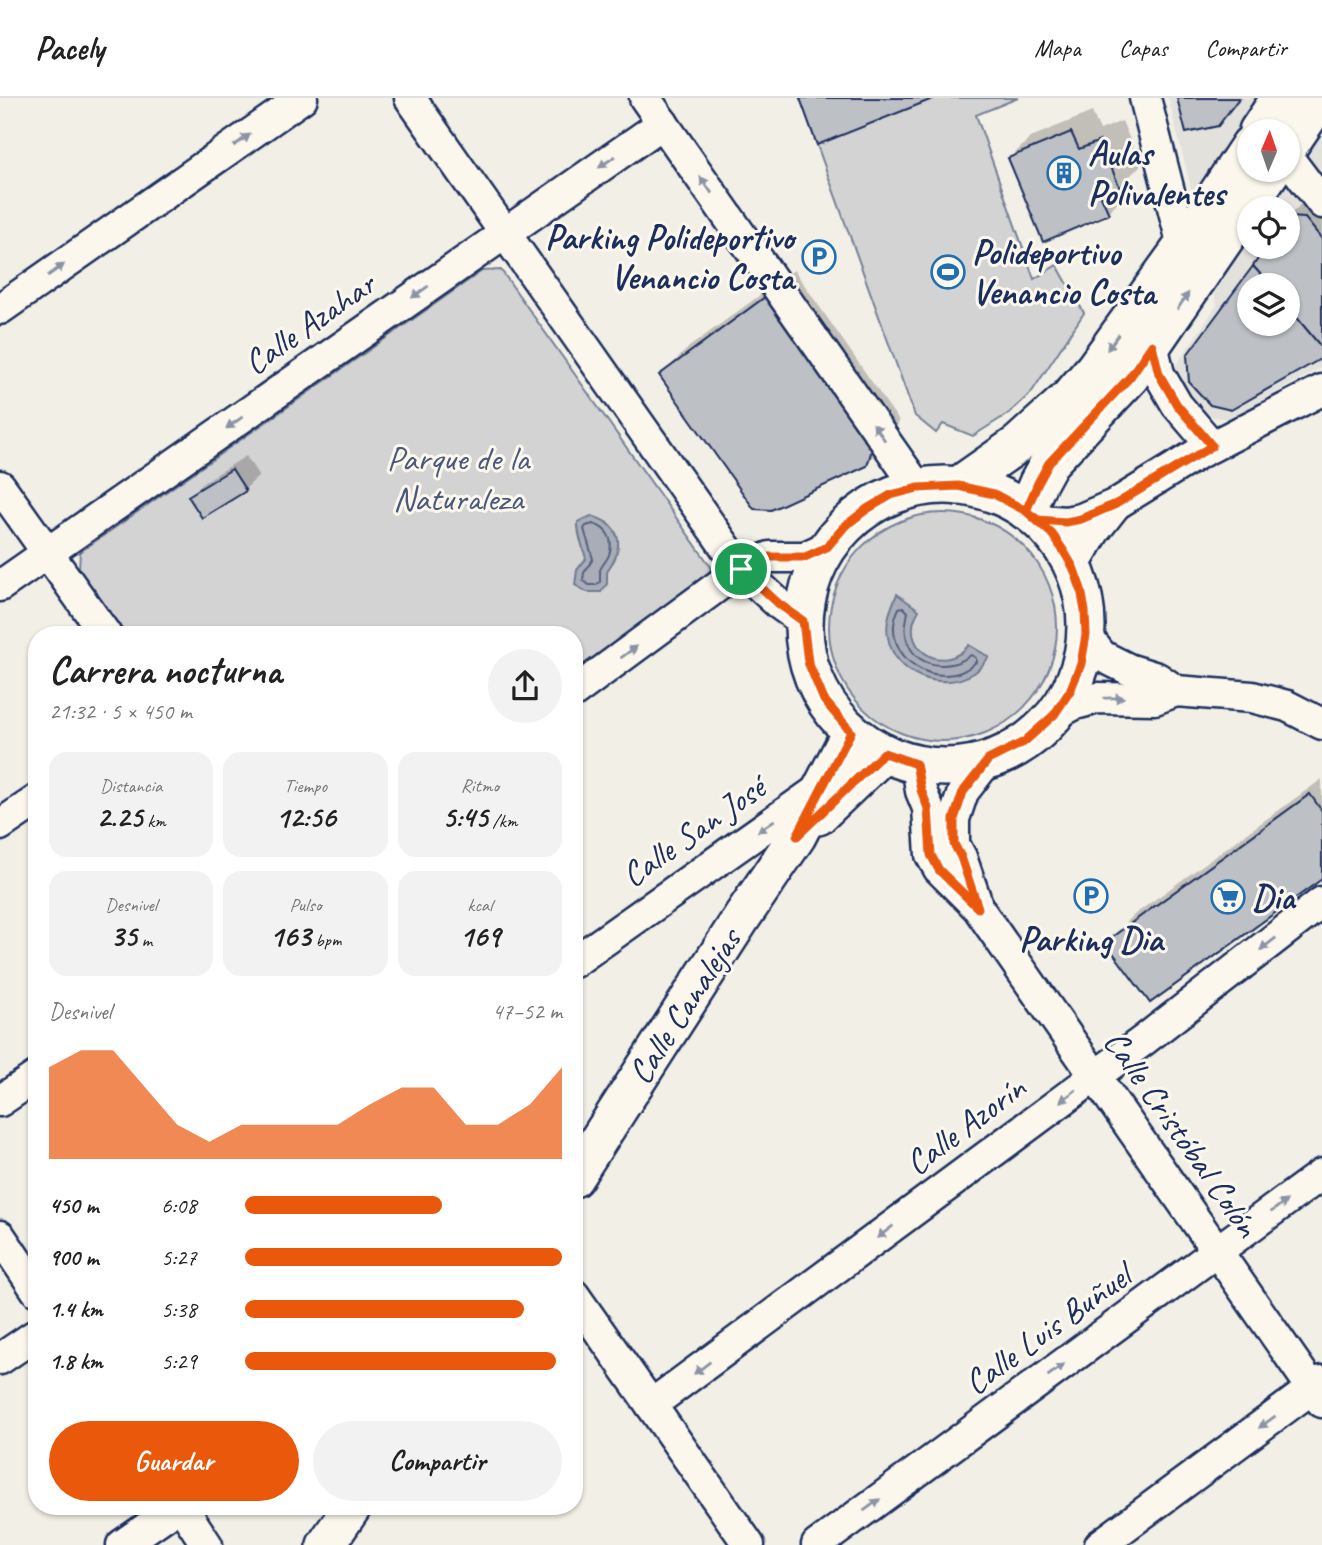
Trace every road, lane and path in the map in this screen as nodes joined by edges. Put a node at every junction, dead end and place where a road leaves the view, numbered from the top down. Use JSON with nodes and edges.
{"nodes":[{"id":1,"x":302,"y":98,"type":"edge"},
{"id":2,"x":410,"y":98,"type":"edge"},
{"id":3,"x":645,"y":98,"type":"edge"},
{"id":4,"x":1145,"y":98,"type":"edge"},
{"id":5,"x":1280,"y":98,"type":"edge"},
{"id":6,"x":1321,"y":98,"type":"edge"},
{"id":7,"x":1266,"y":119,"type":"edge"},
{"id":8,"x":663,"y":123,"type":"junction"},
{"id":9,"x":1300,"y":129,"type":"edge"},
{"id":10,"x":1237,"y":165,"type":"edge"},
{"id":11,"x":1300,"y":174,"type":"edge"},
{"id":12,"x":1264,"y":182,"type":"edge"},
{"id":13,"x":1322,"y":203,"type":"edge"},
{"id":14,"x":505,"y":233,"type":"junction"},
{"id":15,"x":1183,"y":246,"type":"junction"},
{"id":16,"x":0,"y":309,"type":"edge"},
{"id":17,"x":1152,"y":345,"type":"junction"},
{"id":18,"x":1322,"y":390,"type":"edge"},
{"id":19,"x":1212,"y":446,"type":"junction"},
{"id":20,"x":0,"y":486,"type":"edge"},
{"id":21,"x":958,"y":486,"type":"junction"},
{"id":22,"x":918,"y":488,"type":"junction"},
{"id":23,"x":1116,"y":504,"type":"junction"},
{"id":24,"x":1032,"y":516,"type":"junction"},
{"id":25,"x":827,"y":547,"type":"junction"},
{"id":26,"x":47,"y":552,"type":"junction"},
{"id":27,"x":1073,"y":567,"type":"junction"},
{"id":28,"x":741,"y":569,"type":"junction"},
{"id":29,"x":0,"y":586,"type":"edge"},
{"id":30,"x":803,"y":621,"type":"junction"},
{"id":31,"x":100,"y":626,"type":"edge"},
{"id":32,"x":1086,"y":635,"type":"junction"},
{"id":33,"x":583,"y":685,"type":"edge"},
{"id":34,"x":1176,"y":691,"type":"junction"},
{"id":35,"x":1054,"y":715,"type":"junction"},
{"id":36,"x":1322,"y":724,"type":"edge"},
{"id":37,"x":851,"y":732,"type":"junction"},
{"id":38,"x":900,"y":759,"type":"junction"},
{"id":39,"x":988,"y":760,"type":"junction"},
{"id":40,"x":822,"y":787,"type":"junction"},
{"id":41,"x":28,"y":806,"type":"edge"},
{"id":42,"x":0,"y":825,"type":"edge"},
{"id":43,"x":797,"y":836,"type":"junction"},
{"id":44,"x":1322,"y":902,"type":"edge"},
{"id":45,"x":978,"y":908,"type":"junction"},
{"id":46,"x":583,"y":956,"type":"edge"},
{"id":47,"x":1095,"y":1076,"type":"junction"},
{"id":48,"x":28,"y":1082,"type":"edge"},
{"id":49,"x":0,"y":1101,"type":"edge"},
{"id":50,"x":583,"y":1164,"type":"edge"},
{"id":51,"x":1322,"y":1174,"type":"edge"},
{"id":52,"x":0,"y":1236,"type":"edge"},
{"id":53,"x":1217,"y":1252,"type":"junction"},
{"id":54,"x":28,"y":1278,"type":"edge"},
{"id":55,"x":583,"y":1308,"type":"edge"},
{"id":56,"x":28,"y":1340,"type":"edge"},
{"id":57,"x":0,"y":1359,"type":"edge"},
{"id":58,"x":1319,"y":1390,"type":"edge"},
{"id":59,"x":651,"y":1405,"type":"junction"},
{"id":60,"x":168,"y":1515,"type":"edge"},
{"id":61,"x":186,"y":1515,"type":"edge"},
{"id":62,"x":347,"y":1515,"type":"edge"},
{"id":63,"x":122,"y":1545,"type":"edge"},
{"id":64,"x":207,"y":1545,"type":"edge"},
{"id":65,"x":326,"y":1545,"type":"edge"},
{"id":66,"x":749,"y":1545,"type":"edge"},
{"id":67,"x":817,"y":1545,"type":"edge"},
{"id":68,"x":1100,"y":1545,"type":"edge"}],
"edges":[{"from":16,"to":1,"type":"street","one_way":true},
{"from":2,"to":14,"type":"street"},
{"from":3,"to":8,"type":"street"},
{"from":4,"to":15,"type":"street"},
{"from":5,"to":7,"type":"main road"},
{"from":6,"to":9,"type":"main road"},
{"from":8,"to":14,"type":"street","name":"Calle Azahar","one_way":true},
{"from":22,"to":8,"type":"street","one_way":true},
{"from":10,"to":15,"type":"main road"},
{"from":11,"to":13,"type":"street"},
{"from":17,"to":12,"type":"main road","one_way":true},
{"from":14,"to":26,"type":"street","name":"Calle Azahar","one_way":true},
{"from":14,"to":28,"type":"street"},
{"from":15,"to":21,"type":"main road","one_way":true},
{"from":17,"to":19,"type":"street"},
{"from":17,"to":24,"type":"main road"},
{"from":18,"to":19,"type":"street"},
{"from":19,"to":23,"type":"street"},
{"from":20,"to":26,"type":"street"},
{"from":21,"to":22,"type":"main road"},
{"from":21,"to":24,"type":"main road"},
{"from":22,"to":25,"type":"main road"},
{"from":23,"to":24,"type":"street"},
{"from":23,"to":27,"type":"street"},
{"from":24,"to":27,"type":"main road"},
{"from":25,"to":28,"type":"street"},
{"from":25,"to":30,"type":"main road"},
{"from":26,"to":29,"type":"street","name":"Calle Azahar"},
{"from":26,"to":31,"type":"street"},
{"from":27,"to":32,"type":"main road"},
{"from":28,"to":30,"type":"street"},
{"from":33,"to":28,"type":"street","one_way":true},
{"from":30,"to":37,"type":"main road"},
{"from":32,"to":34,"type":"street"},
{"from":32,"to":35,"type":"main road"},
{"from":35,"to":34,"type":"street","one_way":true},
{"from":34,"to":36,"type":"street"},
{"from":35,"to":39,"type":"main road"},
{"from":37,"to":38,"type":"main road"},
{"from":37,"to":40,"type":"main road","name":"Calle Canalejas"},
{"from":38,"to":39,"type":"main road"},
{"from":38,"to":43,"type":"main road","name":"Calle Canalejas"},
{"from":38,"to":45,"type":"street","name":"Calle Cristóbal Colón"},
{"from":39,"to":45,"type":"street","name":"Calle Cristóbal Colón"},
{"from":40,"to":43,"type":"main road","name":"Calle Canalejas"},
{"from":40,"to":46,"type":"street","name":"Calle San José","one_way":true},
{"from":41,"to":42,"type":"street"},
{"from":43,"to":50,"type":"main road","name":"Calle Canalejas"},
{"from":44,"to":47,"type":"street","name":"Calle Azorín","one_way":true},
{"from":45,"to":47,"type":"street","name":"Calle Cristóbal Colón"},
{"from":47,"to":53,"type":"street","name":"Calle Cristóbal Colón"},
{"from":47,"to":59,"type":"street","name":"Calle Azorín","one_way":true},
{"from":48,"to":49,"type":"street"},
{"from":53,"to":51,"type":"street","name":"Calle Luis Buñuel","one_way":true},
{"from":52,"to":54,"type":"street"},
{"from":53,"to":58,"type":"street","name":"Calle Cristóbal Colón"},
{"from":67,"to":53,"type":"street","name":"Calle Luis Buñuel","one_way":true},
{"from":55,"to":59,"type":"street"},
{"from":56,"to":57,"type":"street"},
{"from":58,"to":68,"type":"street","one_way":true},
{"from":59,"to":66,"type":"street"},
{"from":60,"to":63,"type":"street"},
{"from":61,"to":64,"type":"street"},
{"from":62,"to":65,"type":"main road"}]}
